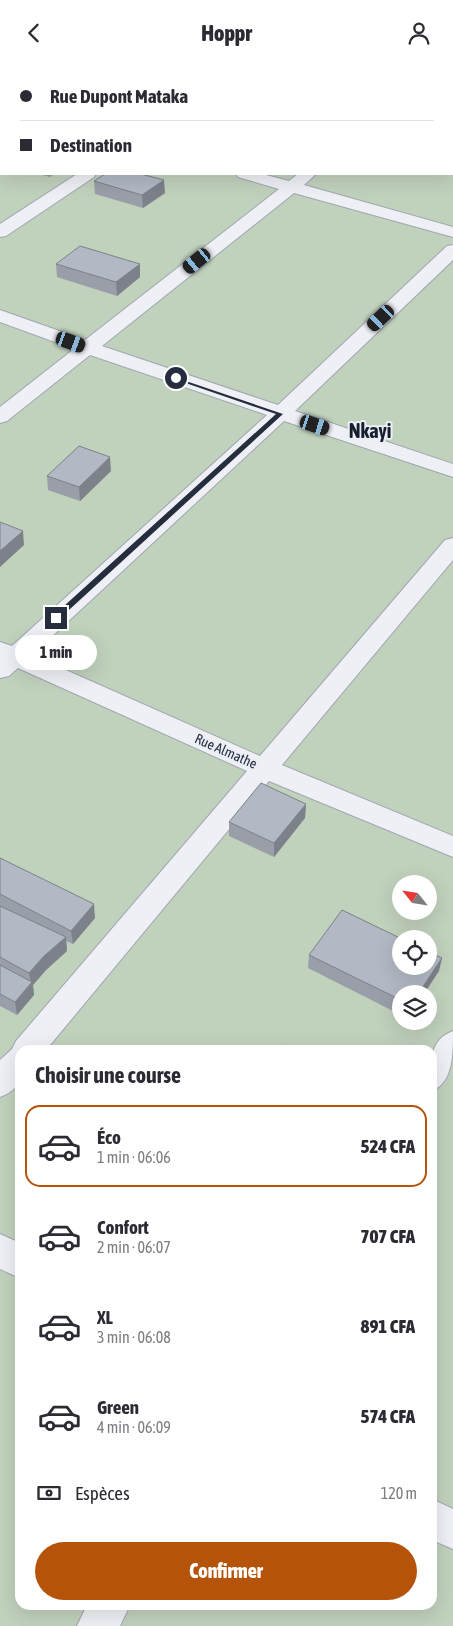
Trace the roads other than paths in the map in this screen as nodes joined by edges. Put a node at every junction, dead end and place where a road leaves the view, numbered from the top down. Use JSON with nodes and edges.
{"nodes":[{"id":1,"x":86,"y":175,"type":"edge"},
{"id":2,"x":248,"y":175,"type":"edge"},
{"id":3,"x":307,"y":175,"type":"edge"},
{"id":4,"x":291,"y":187,"type":"junction"},
{"id":5,"x":0,"y":232,"type":"edge"},
{"id":6,"x":453,"y":232,"type":"edge"},
{"id":7,"x":453,"y":250,"type":"edge"},
{"id":8,"x":0,"y":316,"type":"edge"},
{"id":9,"x":88,"y":348,"type":"junction"},
{"id":10,"x":280,"y":414,"type":"junction"},
{"id":11,"x":0,"y":417,"type":"edge"},
{"id":12,"x":453,"y":471,"type":"edge"},
{"id":13,"x":453,"y":545,"type":"edge"},
{"id":14,"x":4,"y":659,"type":"edge"},
{"id":15,"x":264,"y":768,"type":"junction"},
{"id":16,"x":453,"y":847,"type":"edge"},
{"id":17,"x":453,"y":1044,"type":"edge"},
{"id":18,"x":32,"y":1045,"type":"edge"},
{"id":19,"x":15,"y":1065,"type":"edge"},
{"id":20,"x":437,"y":1069,"type":"edge"},
{"id":21,"x":0,"y":1083,"type":"edge"},
{"id":22,"x":0,"y":1250,"type":"edge"},
{"id":23,"x":15,"y":1259,"type":"edge"},
{"id":24,"x":437,"y":1521,"type":"edge"},
{"id":25,"x":453,"y":1530,"type":"edge"},
{"id":26,"x":107,"y":1610,"type":"edge"},
{"id":27,"x":97,"y":1626,"type":"edge"}],
"edges":[{"from":1,"to":5,"type":"street"},
{"from":2,"to":4,"type":"street"},
{"from":3,"to":4,"type":"street"},
{"from":4,"to":6,"type":"street"},
{"from":4,"to":9,"type":"street"},
{"from":7,"to":10,"type":"street"},
{"from":8,"to":9,"type":"street"},
{"from":9,"to":10,"type":"street"},
{"from":9,"to":11,"type":"street"},
{"from":10,"to":12,"type":"street"},
{"from":10,"to":14,"type":"street"},
{"from":13,"to":15,"type":"street"},
{"from":14,"to":15,"type":"street","name":"Rue Almathe"},
{"from":15,"to":16,"type":"street","name":"Rue Almathe"},
{"from":15,"to":18,"type":"street"},
{"from":17,"to":20,"type":"street"},
{"from":19,"to":21,"type":"street"},
{"from":22,"to":23,"type":"street"},
{"from":24,"to":25,"type":"street"},
{"from":26,"to":27,"type":"street"}]}
